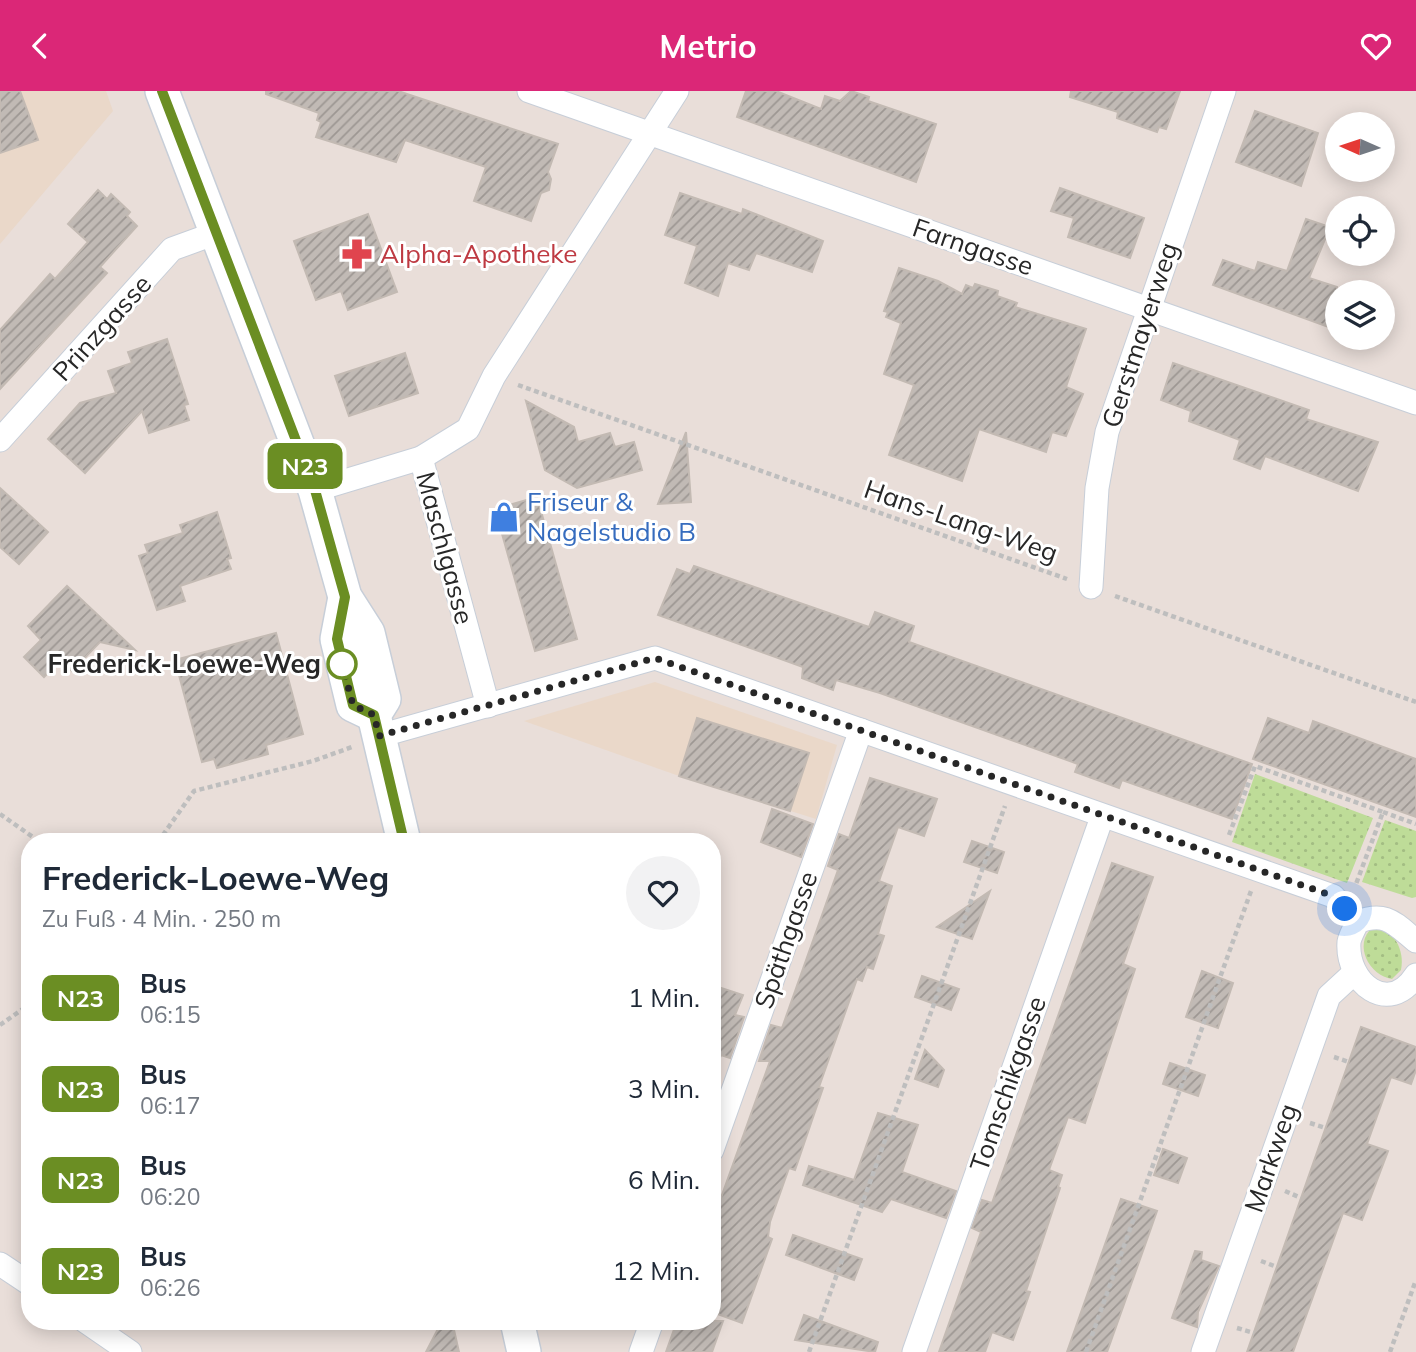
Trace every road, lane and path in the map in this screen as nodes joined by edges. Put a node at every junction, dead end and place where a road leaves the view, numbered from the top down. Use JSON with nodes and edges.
{"nodes":[{"id":1,"x":162,"y":91,"type":"edge"},
{"id":2,"x":529,"y":91,"type":"edge"},
{"id":3,"x":677,"y":91,"type":"edge"},
{"id":4,"x":1224,"y":91,"type":"edge"},
{"id":5,"x":650,"y":135,"type":"junction"},
{"id":6,"x":215,"y":233,"type":"junction"},
{"id":7,"x":1148,"y":308,"type":"junction"},
{"id":8,"x":494,"y":376,"type":"junction"},
{"id":9,"x":1416,"y":403,"type":"edge"},
{"id":10,"x":0,"y":440,"type":"edge"},
{"id":11,"x":421,"y":458,"type":"junction"},
{"id":12,"x":315,"y":490,"type":"junction"},
{"id":13,"x":1091,"y":587,"type":"junction"},
{"id":14,"x":1416,"y":702,"type":"edge"},
{"id":15,"x":488,"y":706,"type":"junction"},
{"id":16,"x":376,"y":725,"type":"junction"},
{"id":17,"x":861,"y":730,"type":"junction"},
{"id":18,"x":1007,"y":801,"type":"dead end"},
{"id":19,"x":1383,"y":812,"type":"junction"},
{"id":20,"x":0,"y":814,"type":"edge"},
{"id":21,"x":1102,"y":817,"type":"junction"},
{"id":22,"x":1416,"y":824,"type":"edge"},
{"id":23,"x":27,"y":833,"type":"edge"},
{"id":24,"x":164,"y":833,"type":"edge"},
{"id":25,"x":402,"y":833,"type":"edge"},
{"id":26,"x":1226,"y":842,"type":"dead end"},
{"id":27,"x":1252,"y":887,"type":"dead end"},
{"id":28,"x":1355,"y":887,"type":"dead end"},
{"id":29,"x":1357,"y":922,"type":"junction"},
{"id":30,"x":1416,"y":941,"type":"edge"},
{"id":31,"x":1354,"y":973,"type":"junction"},
{"id":32,"x":1413,"y":986,"type":"edge"},
{"id":33,"x":21,"y":1010,"type":"edge"},
{"id":34,"x":0,"y":1025,"type":"edge"},
{"id":35,"x":1329,"y":1056,"type":"dead end"},
{"id":36,"x":1349,"y":1062,"type":"dead end"},
{"id":37,"x":1306,"y":1121,"type":"dead end"},
{"id":38,"x":721,"y":1125,"type":"edge"},
{"id":39,"x":1326,"y":1128,"type":"dead end"},
{"id":40,"x":1281,"y":1190,"type":"dead end"},
{"id":41,"x":1301,"y":1198,"type":"dead end"},
{"id":42,"x":1256,"y":1259,"type":"dead end"},
{"id":43,"x":0,"y":1264,"type":"edge"},
{"id":44,"x":1277,"y":1267,"type":"dead end"},
{"id":45,"x":21,"y":1278,"type":"edge"},
{"id":46,"x":1416,"y":1280,"type":"edge"},
{"id":47,"x":1232,"y":1326,"type":"dead end"},
{"id":48,"x":98,"y":1330,"type":"edge"},
{"id":49,"x":519,"y":1330,"type":"edge"},
{"id":50,"x":649,"y":1330,"type":"edge"},
{"id":51,"x":1254,"y":1333,"type":"dead end"},
{"id":52,"x":130,"y":1352,"type":"edge"},
{"id":53,"x":524,"y":1352,"type":"edge"},
{"id":54,"x":641,"y":1352,"type":"edge"},
{"id":55,"x":809,"y":1352,"type":"edge"},
{"id":56,"x":915,"y":1352,"type":"edge"},
{"id":57,"x":1086,"y":1352,"type":"edge"},
{"id":58,"x":1203,"y":1352,"type":"edge"},
{"id":59,"x":1390,"y":1352,"type":"edge"}],
"edges":[{"from":1,"to":6,"type":"street"},
{"from":2,"to":5,"type":"street","name":"Farngasse"},
{"from":3,"to":5,"type":"street"},
{"from":4,"to":7,"type":"street","name":"Gerstmayerweg"},
{"from":5,"to":7,"type":"street","name":"Farngasse"},
{"from":5,"to":8,"type":"street"},
{"from":6,"to":10,"type":"street","name":"Prinzgasse"},
{"from":6,"to":12,"type":"street"},
{"from":7,"to":9,"type":"street","name":"Farngasse"},
{"from":7,"to":13,"type":"street","name":"Gerstmayerweg"},
{"from":8,"to":11,"type":"street"},
{"from":8,"to":13,"type":"path","name":"Hans-Lang-Weg"},
{"from":11,"to":12,"type":"street","name":"Maschlgasse"},
{"from":11,"to":15,"type":"street","name":"Maschlgasse"},
{"from":12,"to":16,"type":"street"},
{"from":13,"to":14,"type":"path","name":"Hans-Lang-Weg"},
{"from":15,"to":16,"type":"street"},
{"from":15,"to":17,"type":"street"},
{"from":16,"to":24,"type":"path"},
{"from":16,"to":25,"type":"street"},
{"from":17,"to":21,"type":"street"},
{"from":17,"to":38,"type":"street","name":"Späthgasse"},
{"from":18,"to":55,"type":"path"},
{"from":19,"to":22,"type":"path"},
{"from":19,"to":26,"type":"path"},
{"from":19,"to":28,"type":"path"},
{"from":20,"to":23,"type":"path"},
{"from":21,"to":29,"type":"street"},
{"from":21,"to":56,"type":"street","name":"Tomschikgasse"},
{"from":27,"to":57,"type":"path"},
{"from":29,"to":30,"type":"street"},
{"from":29,"to":31,"type":"street"},
{"from":31,"to":32,"type":"street"},
{"from":31,"to":58,"type":"street","name":"Markweg"},
{"from":33,"to":34,"type":"path"},
{"from":35,"to":36,"type":"path"},
{"from":37,"to":39,"type":"path"},
{"from":40,"to":41,"type":"path"},
{"from":42,"to":44,"type":"path"},
{"from":43,"to":45,"type":"street"},
{"from":46,"to":59,"type":"path"},
{"from":47,"to":51,"type":"path"},
{"from":48,"to":52,"type":"street"},
{"from":49,"to":53,"type":"street"},
{"from":50,"to":54,"type":"street"}]}
